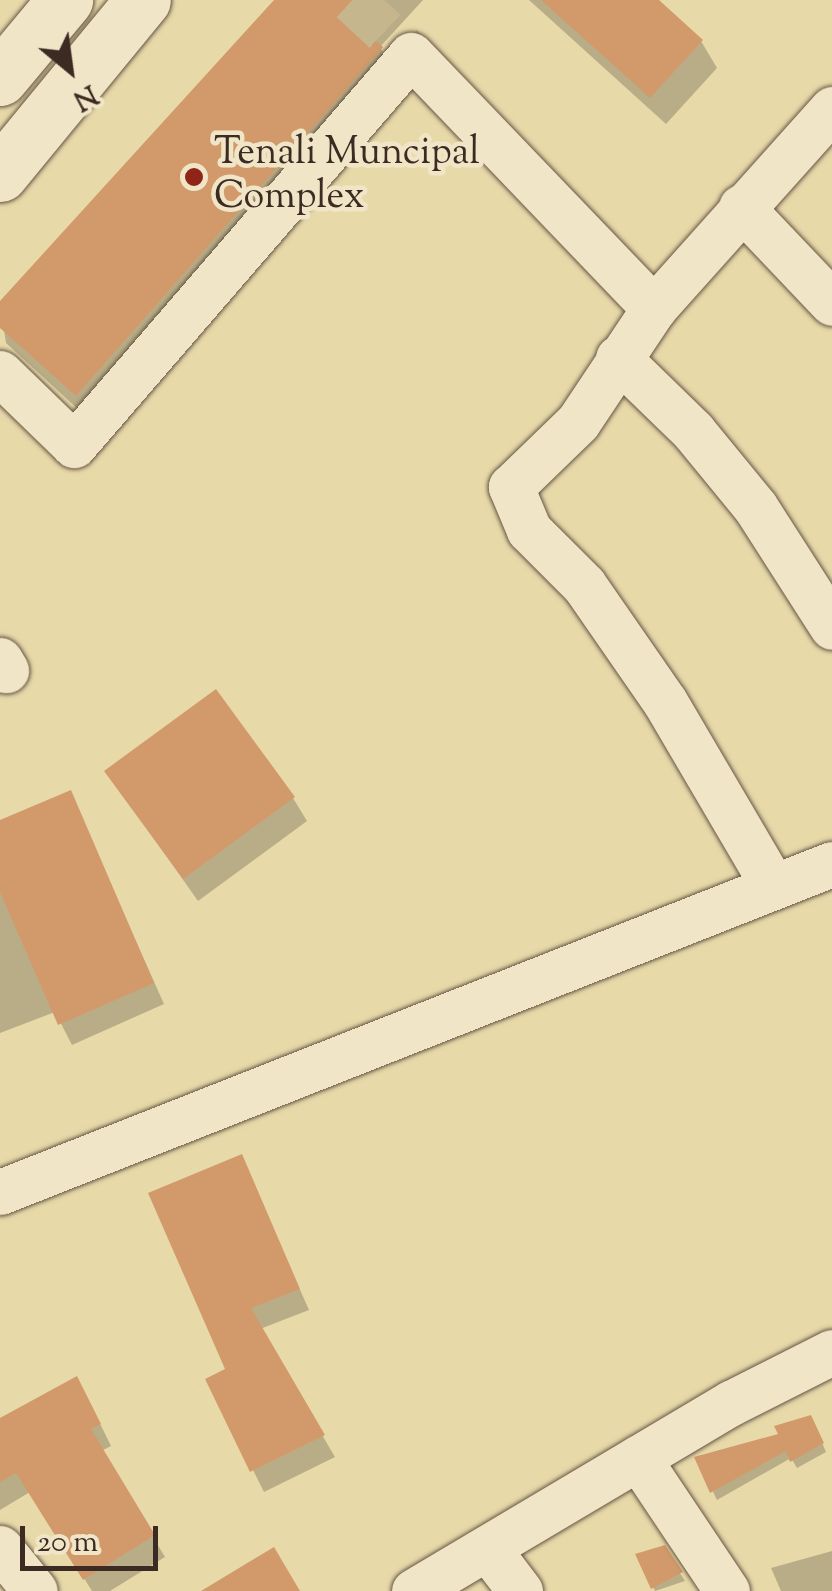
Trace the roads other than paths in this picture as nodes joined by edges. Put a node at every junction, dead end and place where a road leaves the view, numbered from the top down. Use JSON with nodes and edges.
{"nodes":[{"id":1,"x":65,"y":0,"type":"edge"},
{"id":2,"x":143,"y":0,"type":"edge"},
{"id":3,"x":0,"y":78,"type":"edge"},
{"id":4,"x":832,"y":109,"type":"edge"},
{"id":5,"x":0,"y":174,"type":"edge"},
{"id":6,"x":741,"y":207,"type":"junction"},
{"id":7,"x":832,"y":303,"type":"edge"},
{"id":8,"x":654,"y":308,"type":"junction"},
{"id":9,"x":618,"y":358,"type":"junction"},
{"id":10,"x":0,"y":374,"type":"edge"},
{"id":11,"x":832,"y":627,"type":"edge"},
{"id":12,"x":832,"y":864,"type":"edge"},
{"id":13,"x":773,"y":886,"type":"junction"},
{"id":14,"x":0,"y":1192,"type":"edge"},
{"id":15,"x":832,"y":1352,"type":"edge"},
{"id":16,"x":638,"y":1458,"type":"junction"},
{"id":17,"x":0,"y":1548,"type":"edge"},
{"id":18,"x":488,"y":1549,"type":"junction"},
{"id":19,"x":34,"y":1591,"type":"edge"},
{"id":20,"x":414,"y":1591,"type":"edge"},
{"id":21,"x":520,"y":1591,"type":"edge"},
{"id":22,"x":727,"y":1591,"type":"edge"}],
"edges":[{"from":1,"to":3,"type":"street"},
{"from":2,"to":5,"type":"street"},
{"from":4,"to":6,"type":"street"},
{"from":6,"to":7,"type":"street"},
{"from":6,"to":8,"type":"street"},
{"from":8,"to":9,"type":"street"},
{"from":8,"to":10,"type":"street"},
{"from":9,"to":11,"type":"street"},
{"from":9,"to":13,"type":"street"},
{"from":12,"to":13,"type":"street"},
{"from":13,"to":14,"type":"street"},
{"from":15,"to":16,"type":"street"},
{"from":16,"to":18,"type":"street"},
{"from":16,"to":22,"type":"street"},
{"from":17,"to":19,"type":"street"},
{"from":18,"to":20,"type":"street"},
{"from":18,"to":21,"type":"street"}]}
